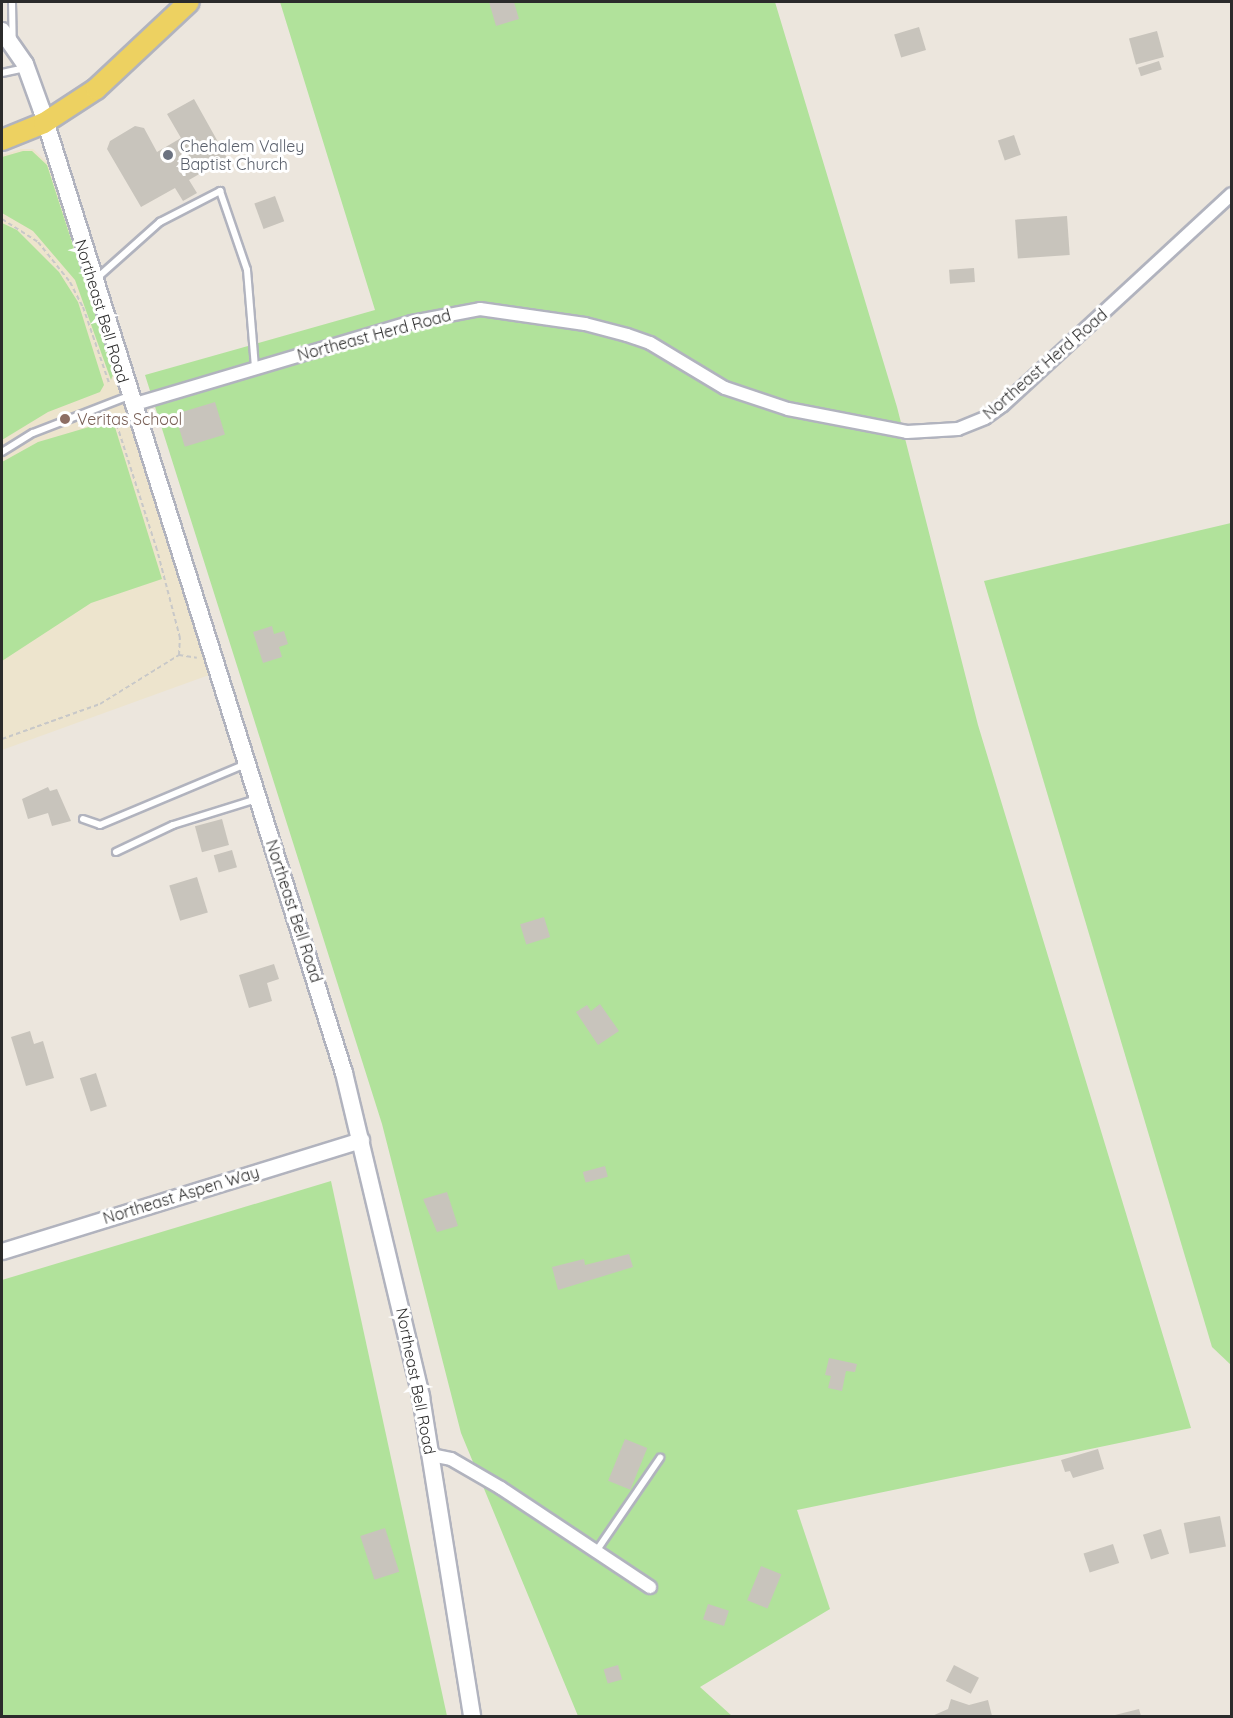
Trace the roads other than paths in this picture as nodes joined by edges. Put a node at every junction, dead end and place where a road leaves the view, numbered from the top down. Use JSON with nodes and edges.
{"nodes":[{"id":1,"x":12,"y":2,"type":"edge"},
{"id":2,"x":189,"y":2,"type":"edge"},
{"id":3,"x":2,"y":31,"type":"edge"},
{"id":4,"x":13,"y":45,"type":"junction"},
{"id":5,"x":26,"y":68,"type":"junction"},
{"id":6,"x":2,"y":73,"type":"edge"},
{"id":7,"x":44,"y":123,"type":"junction"},
{"id":8,"x":2,"y":140,"type":"edge"},
{"id":9,"x":1232,"y":194,"type":"edge"},
{"id":10,"x":93,"y":281,"type":"junction"},
{"id":11,"x":255,"y":368,"type":"junction"},
{"id":12,"x":130,"y":400,"type":"junction"},
{"id":13,"x":2,"y":452,"type":"edge"},
{"id":14,"x":247,"y":764,"type":"junction"},
{"id":15,"x":258,"y":799,"type":"junction"},
{"id":16,"x":83,"y":819,"type":"dead end"},
{"id":17,"x":116,"y":852,"type":"dead end"},
{"id":18,"x":361,"y":1140,"type":"junction"},
{"id":19,"x":2,"y":1251,"type":"edge"},
{"id":20,"x":431,"y":1455,"type":"junction"},
{"id":21,"x":660,"y":1458,"type":"dead end"},
{"id":22,"x":597,"y":1550,"type":"junction"},
{"id":23,"x":650,"y":1587,"type":"dead end"},
{"id":24,"x":472,"y":1716,"type":"edge"}],
"edges":[{"from":1,"to":4,"type":"lane"},
{"from":2,"to":7,"type":"main road"},
{"from":3,"to":4,"type":"main road","name":"Northeast Bell Road"},
{"from":4,"to":5,"type":"main road","name":"Northeast Bell Road"},
{"from":5,"to":6,"type":"lane"},
{"from":5,"to":7,"type":"main road","name":"Northeast Bell Road"},
{"from":7,"to":8,"type":"main road"},
{"from":7,"to":10,"type":"main road","name":"Northeast Bell Road"},
{"from":9,"to":11,"type":"street","name":"Northeast Herd Road"},
{"from":10,"to":11,"type":"lane"},
{"from":10,"to":12,"type":"main road","name":"Northeast Bell Road"},
{"from":11,"to":12,"type":"street","name":"Northeast Herd Road"},
{"from":12,"to":13,"type":"lane"},
{"from":12,"to":14,"type":"main road","name":"Northeast Bell Road"},
{"from":14,"to":15,"type":"main road","name":"Northeast Bell Road"},
{"from":14,"to":16,"type":"lane"},
{"from":15,"to":17,"type":"lane"},
{"from":15,"to":18,"type":"main road","name":"Northeast Bell Road"},
{"from":18,"to":19,"type":"street","name":"Northeast Aspen Way"},
{"from":18,"to":20,"type":"main road","name":"Northeast Bell Road"},
{"from":20,"to":22,"type":"street"},
{"from":20,"to":24,"type":"main road","name":"Northeast Bell Road"},
{"from":21,"to":22,"type":"lane"},
{"from":22,"to":23,"type":"street"}]}
